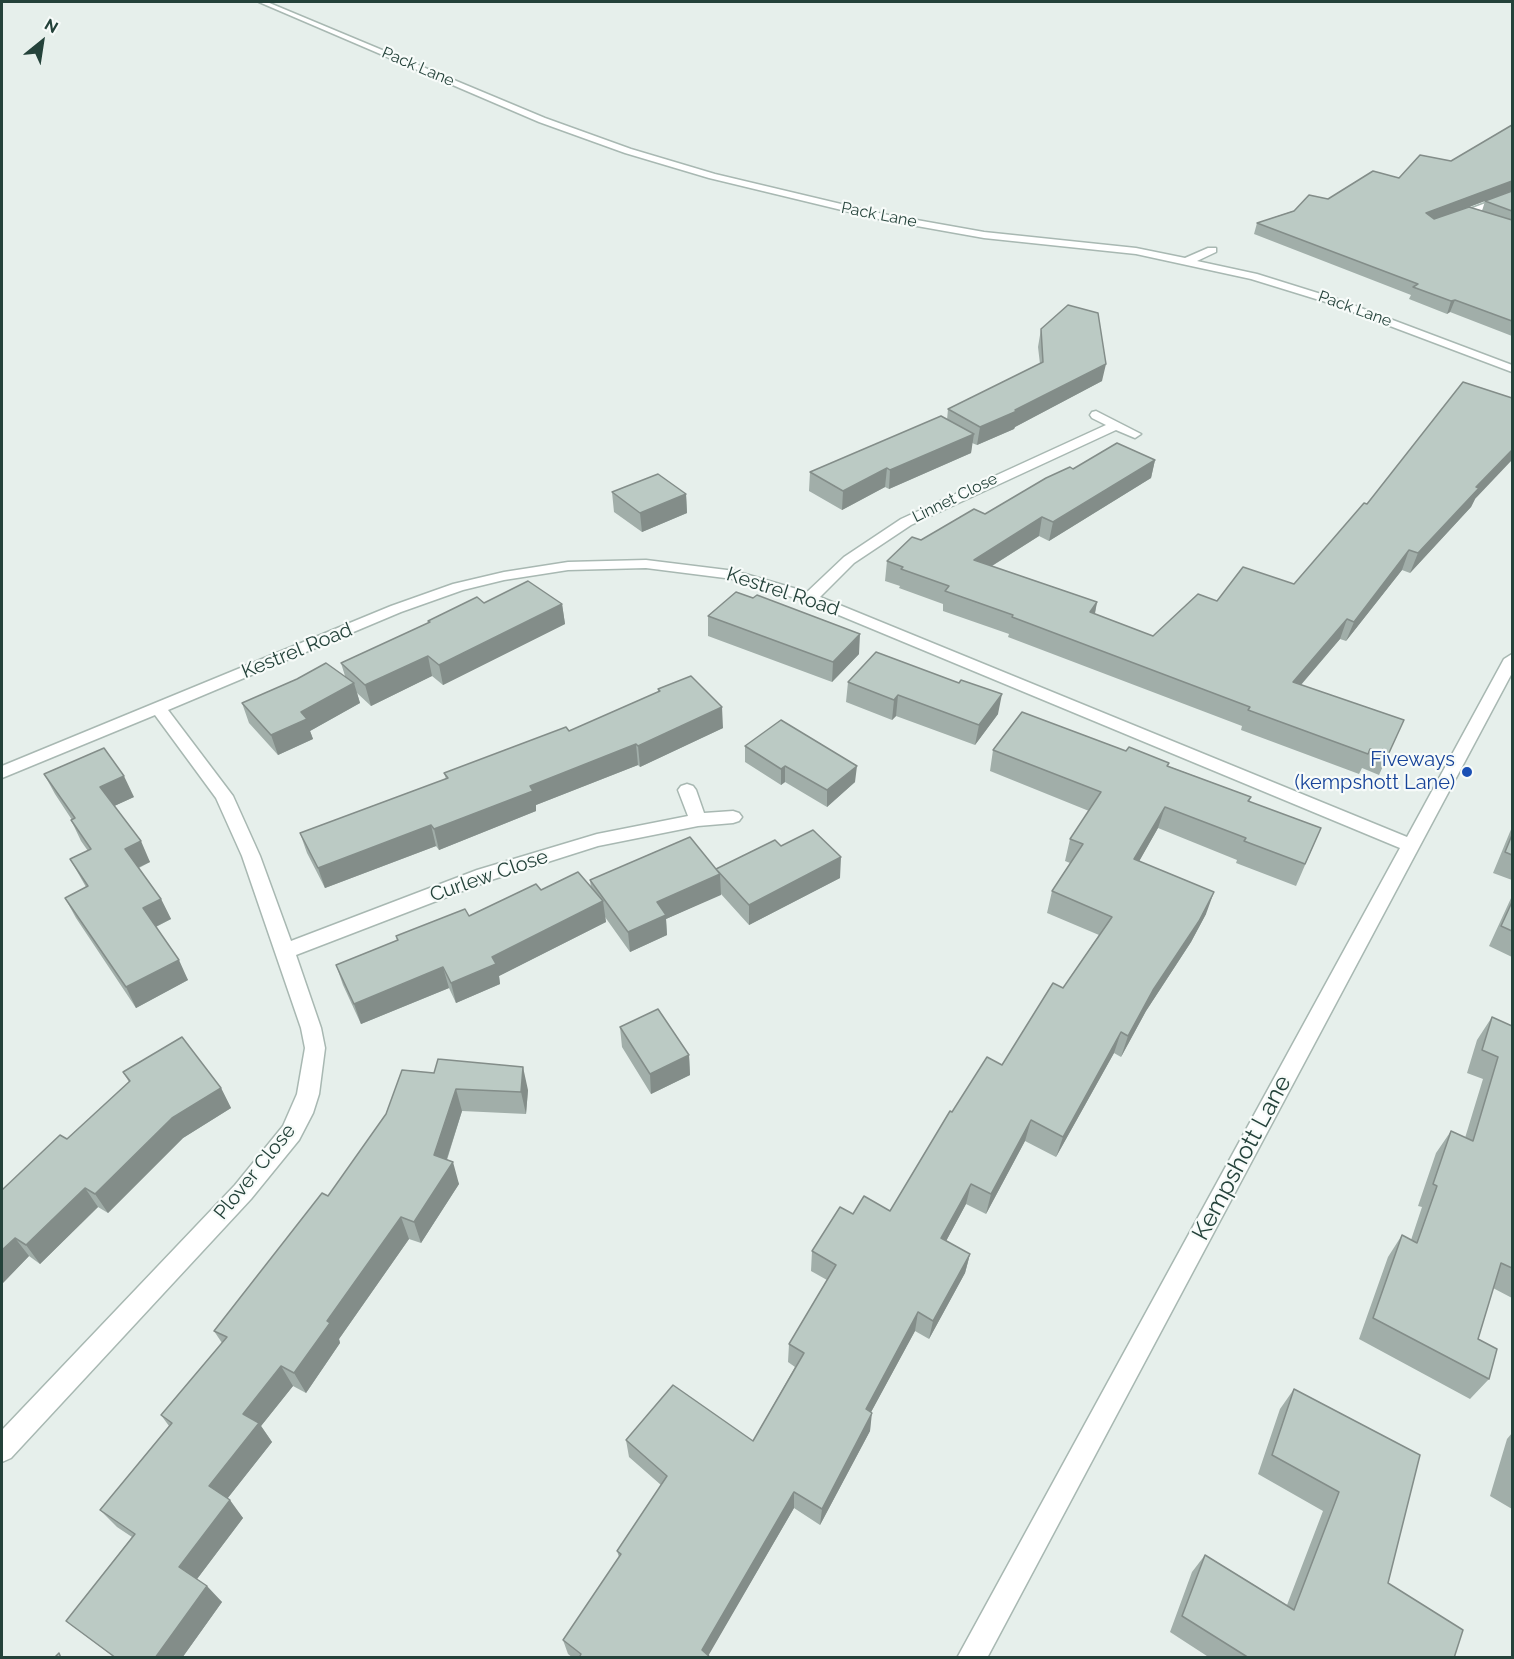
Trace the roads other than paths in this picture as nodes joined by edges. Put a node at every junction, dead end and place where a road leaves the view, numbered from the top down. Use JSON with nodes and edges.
{"nodes":[{"id":1,"x":262,"y":2,"type":"edge"},
{"id":2,"x":1512,"y":195,"type":"edge"},
{"id":3,"x":1465,"y":213,"type":"junction"},
{"id":4,"x":1476,"y":217,"type":"edge"},
{"id":5,"x":1447,"y":220,"type":"edge"},
{"id":6,"x":1212,"y":250,"type":"dead end"},
{"id":7,"x":1188,"y":261,"type":"junction"},
{"id":8,"x":1512,"y":369,"type":"edge"},
{"id":9,"x":1096,"y":415,"type":"dead end"},
{"id":10,"x":1116,"y":425,"type":"junction"},
{"id":11,"x":1135,"y":434,"type":"dead end"},
{"id":12,"x":810,"y":598,"type":"junction"},
{"id":13,"x":1512,"y":659,"type":"edge"},
{"id":14,"x":158,"y":708,"type":"junction"},
{"id":15,"x":2,"y":772,"type":"edge"},
{"id":16,"x":687,"y":789,"type":"dead end"},
{"id":17,"x":732,"y":817,"type":"dead end"},
{"id":18,"x":698,"y":820,"type":"junction"},
{"id":19,"x":1412,"y":846,"type":"junction"},
{"id":20,"x":286,"y":951,"type":"junction"},
{"id":21,"x":2,"y":1449,"type":"edge"},
{"id":22,"x":971,"y":1658,"type":"edge"}],
"edges":[{"from":1,"to":7,"type":"street","name":"Pack Lane"},
{"from":2,"to":3,"type":"street"},
{"from":3,"to":4,"type":"street"},
{"from":3,"to":5,"type":"street"},
{"from":6,"to":7,"type":"street"},
{"from":7,"to":8,"type":"street","name":"Pack Lane"},
{"from":9,"to":10,"type":"street"},
{"from":10,"to":11,"type":"street"},
{"from":10,"to":12,"type":"street","name":"Linnet Close"},
{"from":12,"to":14,"type":"street","name":"Kestrel Road"},
{"from":12,"to":19,"type":"street","name":"Kestrel Road"},
{"from":13,"to":19,"type":"street","name":"Kempshott Lane"},
{"from":14,"to":15,"type":"street","name":"Kestrel Road"},
{"from":14,"to":20,"type":"street","name":"Plover Close"},
{"from":16,"to":18,"type":"street"},
{"from":17,"to":18,"type":"street","name":"Curlew Close"},
{"from":18,"to":20,"type":"street","name":"Curlew Close"},
{"from":19,"to":22,"type":"street","name":"Kempshott Lane"},
{"from":20,"to":21,"type":"street","name":"Plover Close"}]}
